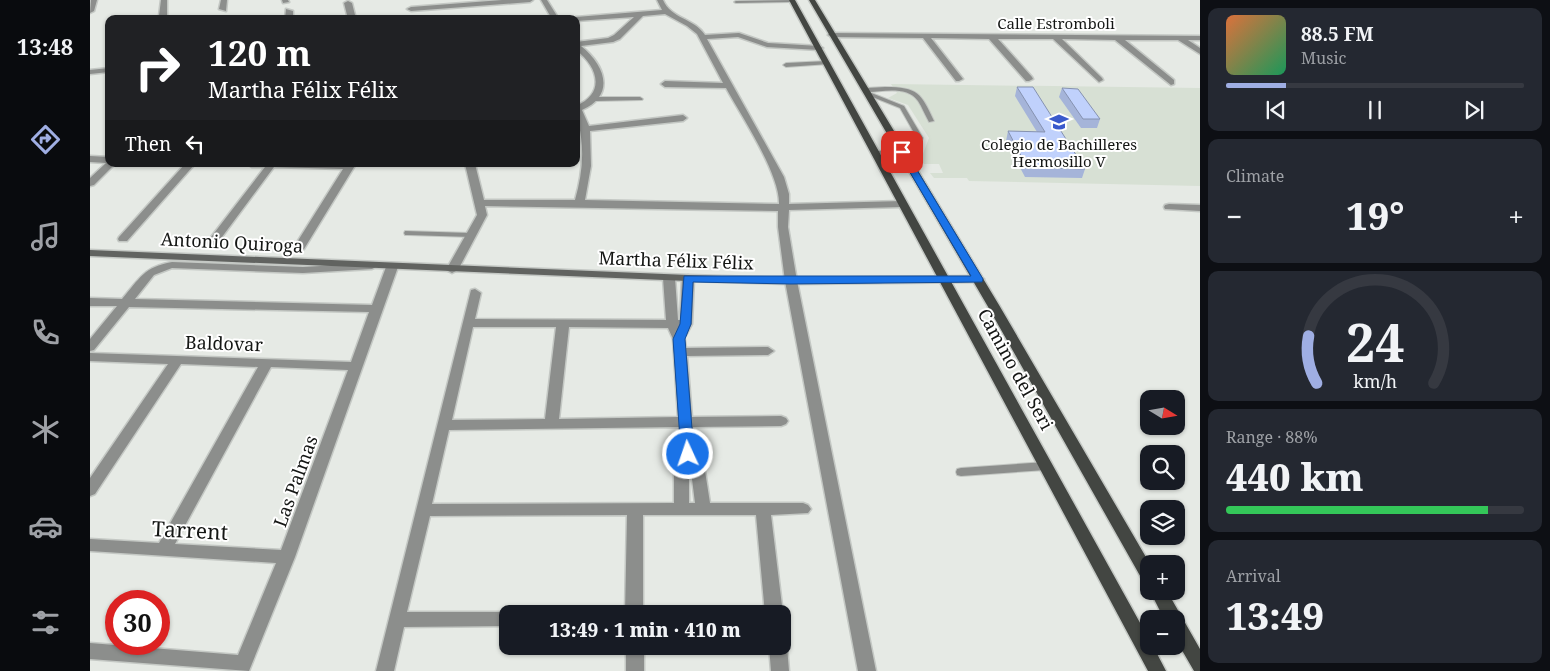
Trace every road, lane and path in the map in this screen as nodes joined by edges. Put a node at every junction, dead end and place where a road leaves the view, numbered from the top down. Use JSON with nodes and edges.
{"nodes":[{"id":1,"x":94,"y":0,"type":"edge"},
{"id":2,"x":164,"y":0,"type":"edge"},
{"id":3,"x":224,"y":0,"type":"edge"},
{"id":4,"x":409,"y":0,"type":"edge"},
{"id":5,"x":530,"y":0,"type":"edge"},
{"id":6,"x":544,"y":0,"type":"edge"},
{"id":7,"x":660,"y":0,"type":"edge"},
{"id":8,"x":792,"y":0,"type":"edge"},
{"id":9,"x":812,"y":0,"type":"edge"},
{"id":10,"x":736,"y":2,"type":"dead end"},
{"id":11,"x":348,"y":4,"type":"dead end"},
{"id":12,"x":223,"y":9,"type":"dead end"},
{"id":13,"x":411,"y":9,"type":"junction"},
{"id":14,"x":90,"y":11,"type":"edge"},
{"id":15,"x":666,"y":12,"type":"junction"},
{"id":16,"x":641,"y":14,"type":"junction"},
{"id":17,"x":163,"y":15,"type":"edge"},
{"id":18,"x":351,"y":15,"type":"edge"},
{"id":19,"x":413,"y":15,"type":"edge"},
{"id":20,"x":553,"y":15,"type":"edge"},
{"id":21,"x":580,"y":19,"type":"edge"},
{"id":22,"x":926,"y":36,"type":"junction"},
{"id":23,"x":992,"y":36,"type":"junction"},
{"id":24,"x":702,"y":37,"type":"junction"},
{"id":25,"x":833,"y":37,"type":"junction"},
{"id":26,"x":1055,"y":37,"type":"junction"},
{"id":27,"x":1117,"y":37,"type":"junction"},
{"id":28,"x":1180,"y":38,"type":"junction"},
{"id":29,"x":1200,"y":38,"type":"edge"},
{"id":30,"x":580,"y":44,"type":"edge"},
{"id":31,"x":580,"y":48,"type":"edge"},
{"id":32,"x":819,"y":48,"type":"junction"},
{"id":33,"x":1200,"y":52,"type":"edge"},
{"id":34,"x":827,"y":62,"type":"junction"},
{"id":35,"x":786,"y":65,"type":"dead end"},
{"id":36,"x":105,"y":70,"type":"edge"},
{"id":37,"x":90,"y":72,"type":"edge"},
{"id":38,"x":960,"y":79,"type":"dead end"},
{"id":39,"x":1029,"y":79,"type":"dead end"},
{"id":40,"x":1099,"y":80,"type":"dead end"},
{"id":41,"x":1171,"y":82,"type":"dead end"},
{"id":42,"x":664,"y":84,"type":"dead end"},
{"id":43,"x":728,"y":86,"type":"junction"},
{"id":44,"x":867,"y":92,"type":"junction"},
{"id":45,"x":596,"y":99,"type":"junction"},
{"id":46,"x":640,"y":99,"type":"dead end"},
{"id":47,"x":580,"y":108,"type":"edge"},
{"id":48,"x":580,"y":112,"type":"edge"},
{"id":49,"x":683,"y":118,"type":"dead end"},
{"id":50,"x":931,"y":121,"type":"dead end"},
{"id":51,"x":584,"y":129,"type":"junction"},
{"id":52,"x":875,"y":152,"type":"junction"},
{"id":53,"x":902,"y":152,"type":"junction"},
{"id":54,"x":90,"y":159,"type":"edge"},
{"id":55,"x":105,"y":160,"type":"edge"},
{"id":56,"x":910,"y":165,"type":"junction"},
{"id":57,"x":107,"y":167,"type":"edge"},
{"id":58,"x":187,"y":167,"type":"edge"},
{"id":59,"x":270,"y":167,"type":"edge"},
{"id":60,"x":349,"y":167,"type":"edge"},
{"id":61,"x":471,"y":167,"type":"edge"},
{"id":62,"x":90,"y":183,"type":"edge"},
{"id":63,"x":479,"y":203,"type":"junction"},
{"id":64,"x":579,"y":203,"type":"junction"},
{"id":65,"x":902,"y":204,"type":"junction"},
{"id":66,"x":784,"y":207,"type":"junction"},
{"id":67,"x":1169,"y":207,"type":"dead end"},
{"id":68,"x":1200,"y":208,"type":"edge"},
{"id":69,"x":408,"y":233,"type":"dead end"},
{"id":70,"x":471,"y":235,"type":"junction"},
{"id":71,"x":124,"y":238,"type":"dead end"},
{"id":72,"x":212,"y":243,"type":"dead end"},
{"id":73,"x":300,"y":247,"type":"dead end"},
{"id":74,"x":90,"y":253,"type":"edge"},
{"id":75,"x":372,"y":266,"type":"junction"},
{"id":76,"x":392,"y":267,"type":"junction"},
{"id":77,"x":452,"y":270,"type":"junction"},
{"id":78,"x":669,"y":278,"type":"junction"},
{"id":79,"x":688,"y":278,"type":"junction"},
{"id":80,"x":943,"y":279,"type":"junction"},
{"id":81,"x":978,"y":279,"type":"junction"},
{"id":82,"x":791,"y":281,"type":"junction"},
{"id":83,"x":475,"y":293,"type":"dead end"},
{"id":84,"x":90,"y":302,"type":"edge"},
{"id":85,"x":125,"y":303,"type":"junction"},
{"id":86,"x":378,"y":309,"type":"junction"},
{"id":87,"x":563,"y":322,"type":"junction"},
{"id":88,"x":468,"y":323,"type":"junction"},
{"id":89,"x":672,"y":324,"type":"junction"},
{"id":90,"x":686,"y":324,"type":"junction"},
{"id":91,"x":680,"y":345,"type":"junction"},
{"id":92,"x":90,"y":347,"type":"edge"},
{"id":93,"x":768,"y":351,"type":"dead end"},
{"id":94,"x":90,"y":357,"type":"edge"},
{"id":95,"x":177,"y":360,"type":"junction"},
{"id":96,"x":267,"y":363,"type":"junction"},
{"id":97,"x":358,"y":366,"type":"junction"},
{"id":98,"x":781,"y":421,"type":"dead end"},
{"id":99,"x":686,"y":422,"type":"junction"},
{"id":100,"x":551,"y":424,"type":"junction"},
{"id":101,"x":444,"y":425,"type":"junction"},
{"id":102,"x":688,"y":454,"type":"junction"},
{"id":103,"x":1046,"y":466,"type":"junction"},
{"id":104,"x":962,"y":472,"type":"dead end"},
{"id":105,"x":90,"y":490,"type":"edge"},
{"id":106,"x":635,"y":508,"type":"junction"},
{"id":107,"x":682,"y":508,"type":"junction"},
{"id":108,"x":703,"y":508,"type":"junction"},
{"id":109,"x":763,"y":508,"type":"junction"},
{"id":110,"x":804,"y":509,"type":"dead end"},
{"id":111,"x":424,"y":510,"type":"junction"},
{"id":112,"x":90,"y":545,"type":"edge"},
{"id":113,"x":164,"y":549,"type":"junction"},
{"id":114,"x":287,"y":557,"type":"junction"},
{"id":115,"x":1140,"y":560,"type":"edge"},
{"id":116,"x":634,"y":605,"type":"edge"},
{"id":117,"x":773,"y":605,"type":"edge"},
{"id":118,"x":499,"y":619,"type":"edge"},
{"id":119,"x":398,"y":620,"type":"junction"},
{"id":120,"x":1185,"y":639,"type":"edge"},
{"id":121,"x":90,"y":651,"type":"edge"},
{"id":122,"x":634,"y":655,"type":"edge"},
{"id":123,"x":779,"y":655,"type":"edge"},
{"id":124,"x":1200,"y":665,"type":"edge"},
{"id":125,"x":242,"y":667,"type":"edge"},
{"id":126,"x":385,"y":671,"type":"edge"},
{"id":127,"x":635,"y":671,"type":"edge"},
{"id":128,"x":780,"y":671,"type":"edge"},
{"id":129,"x":867,"y":671,"type":"edge"},
{"id":130,"x":1157,"y":671,"type":"edge"}],
"edges":[{"from":1,"to":14,"type":"street"},
{"from":2,"to":17,"type":"street"},
{"from":3,"to":12,"type":"street"},
{"from":4,"to":13,"type":"street"},
{"from":5,"to":13,"type":"street"},
{"from":6,"to":20,"type":"street"},
{"from":7,"to":15,"type":"street"},
{"from":8,"to":10,"type":"lane"},
{"from":8,"to":32,"type":"main road","name":"Camino del Seri"},
{"from":9,"to":25,"type":"main road","name":"Camino del Seri"},
{"from":11,"to":18,"type":"street"},
{"from":13,"to":19,"type":"street"},
{"from":15,"to":16,"type":"street"},
{"from":15,"to":24,"type":"street"},
{"from":16,"to":21,"type":"street"},
{"from":16,"to":30,"type":"street"},
{"from":22,"to":23,"type":"street","name":"Calle Estromboli"},
{"from":22,"to":25,"type":"street","name":"Calle Estromboli"},
{"from":22,"to":38,"type":"street"},
{"from":23,"to":26,"type":"street","name":"Calle Estromboli"},
{"from":23,"to":39,"type":"street"},
{"from":24,"to":32,"type":"street"},
{"from":24,"to":43,"type":"street"},
{"from":25,"to":44,"type":"main road","name":"Camino del Seri"},
{"from":26,"to":27,"type":"street","name":"Calle Estromboli"},
{"from":26,"to":40,"type":"street"},
{"from":27,"to":28,"type":"street","name":"Calle Estromboli"},
{"from":27,"to":41,"type":"street"},
{"from":28,"to":29,"type":"street","name":"Calle Estromboli"},
{"from":28,"to":33,"type":"street"},
{"from":31,"to":45,"type":"street"},
{"from":32,"to":34,"type":"main road","name":"Camino del Seri"},
{"from":34,"to":35,"type":"lane"},
{"from":34,"to":52,"type":"main road","name":"Camino del Seri"},
{"from":36,"to":37,"type":"street"},
{"from":42,"to":43,"type":"street"},
{"from":43,"to":66,"type":"street"},
{"from":44,"to":50,"type":"lane"},
{"from":44,"to":53,"type":"main road","name":"Camino del Seri"},
{"from":44,"to":56,"type":"lane"},
{"from":45,"to":46,"type":"lane"},
{"from":45,"to":47,"type":"street"},
{"from":48,"to":51,"type":"street"},
{"from":49,"to":51,"type":"street"},
{"from":51,"to":64,"type":"street"},
{"from":52,"to":53,"type":"lane"},
{"from":52,"to":65,"type":"main road","name":"Camino del Seri"},
{"from":53,"to":56,"type":"main road","name":"Camino del Seri"},
{"from":54,"to":55,"type":"street"},
{"from":56,"to":81,"type":"main road","name":"Camino del Seri"},
{"from":57,"to":62,"type":"street"},
{"from":58,"to":71,"type":"street"},
{"from":59,"to":72,"type":"street"},
{"from":60,"to":73,"type":"street"},
{"from":61,"to":63,"type":"street"},
{"from":63,"to":64,"type":"street"},
{"from":63,"to":70,"type":"street"},
{"from":64,"to":66,"type":"street"},
{"from":65,"to":66,"type":"street"},
{"from":65,"to":80,"type":"main road","name":"Camino del Seri"},
{"from":66,"to":82,"type":"street"},
{"from":67,"to":68,"type":"street"},
{"from":69,"to":70,"type":"lane"},
{"from":70,"to":77,"type":"street"},
{"from":74,"to":75,"type":"street","name":"Antonio Quiroga"},
{"from":75,"to":76,"type":"street","name":"Martha Félix Félix"},
{"from":75,"to":85,"type":"street"},
{"from":76,"to":77,"type":"street","name":"Martha Félix Félix"},
{"from":76,"to":86,"type":"street","name":"Las Palmas"},
{"from":77,"to":78,"type":"street","name":"Martha Félix Félix"},
{"from":78,"to":79,"type":"street","name":"Martha Félix Félix"},
{"from":78,"to":89,"type":"street"},
{"from":79,"to":82,"type":"street","name":"Martha Félix Félix"},
{"from":79,"to":90,"type":"street"},
{"from":80,"to":81,"type":"street","name":"Martha Félix Félix"},
{"from":80,"to":82,"type":"street","name":"Martha Félix Félix"},
{"from":80,"to":103,"type":"main road","name":"Camino del Seri"},
{"from":81,"to":115,"type":"main road","name":"Camino del Seri"},
{"from":82,"to":129,"type":"street"},
{"from":83,"to":88,"type":"street"},
{"from":84,"to":85,"type":"street"},
{"from":85,"to":86,"type":"street"},
{"from":85,"to":92,"type":"street"},
{"from":86,"to":97,"type":"street","name":"Las Palmas"},
{"from":87,"to":88,"type":"street"},
{"from":87,"to":89,"type":"street"},
{"from":87,"to":100,"type":"street"},
{"from":88,"to":101,"type":"street"},
{"from":89,"to":90,"type":"street"},
{"from":89,"to":91,"type":"street"},
{"from":90,"to":91,"type":"street"},
{"from":91,"to":93,"type":"street"},
{"from":91,"to":99,"type":"street"},
{"from":94,"to":95,"type":"street","name":"Baldovar"},
{"from":95,"to":96,"type":"street","name":"Baldovar"},
{"from":95,"to":105,"type":"street"},
{"from":96,"to":97,"type":"street","name":"Baldovar"},
{"from":96,"to":113,"type":"street"},
{"from":97,"to":114,"type":"street","name":"Las Palmas"},
{"from":98,"to":99,"type":"street"},
{"from":99,"to":100,"type":"street"},
{"from":99,"to":102,"type":"street"},
{"from":100,"to":101,"type":"street"},
{"from":101,"to":111,"type":"street"},
{"from":102,"to":107,"type":"street"},
{"from":102,"to":108,"type":"street"},
{"from":103,"to":104,"type":"lane"},
{"from":103,"to":130,"type":"main road","name":"Camino del Seri"},
{"from":106,"to":107,"type":"street"},
{"from":106,"to":111,"type":"street"},
{"from":106,"to":116,"type":"street"},
{"from":107,"to":108,"type":"street"},
{"from":108,"to":109,"type":"street"},
{"from":109,"to":110,"type":"street"},
{"from":109,"to":117,"type":"street"},
{"from":111,"to":119,"type":"street"},
{"from":112,"to":113,"type":"street","name":"Tarrent"},
{"from":113,"to":114,"type":"street","name":"Tarrent"},
{"from":114,"to":125,"type":"street","name":"Las Palmas"},
{"from":118,"to":119,"type":"street"},
{"from":119,"to":126,"type":"street"},
{"from":120,"to":124,"type":"main road"},
{"from":121,"to":125,"type":"street"},
{"from":122,"to":127,"type":"street"},
{"from":123,"to":128,"type":"street"}]}
